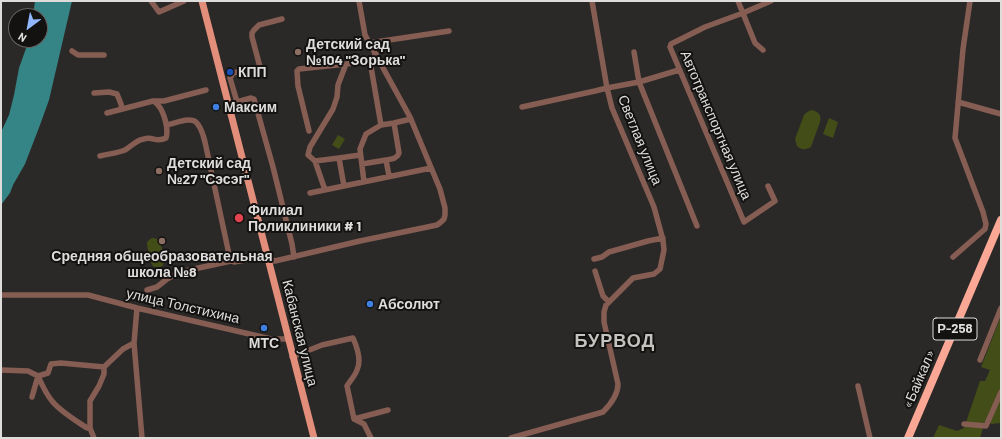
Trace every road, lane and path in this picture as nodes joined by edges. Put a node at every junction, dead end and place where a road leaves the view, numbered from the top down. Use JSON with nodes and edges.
{"nodes":[{"id":1,"x":151,"y":1,"type":"edge"},
{"id":2,"x":184,"y":1,"type":"edge"},
{"id":3,"x":202,"y":1,"type":"edge"},
{"id":4,"x":359,"y":1,"type":"edge"},
{"id":5,"x":592,"y":1,"type":"edge"},
{"id":6,"x":738,"y":1,"type":"edge"},
{"id":7,"x":771,"y":1,"type":"edge"},
{"id":8,"x":970,"y":1,"type":"edge"},
{"id":9,"x":743,"y":13,"type":"junction"},
{"id":10,"x":282,"y":19,"type":"dead end"},
{"id":11,"x":449,"y":31,"type":"dead end"},
{"id":12,"x":369,"y":43,"type":"junction"},
{"id":13,"x":763,"y":50,"type":"dead end"},
{"id":14,"x":72,"y":51,"type":"dead end"},
{"id":15,"x":634,"y":52,"type":"dead end"},
{"id":16,"x":376,"y":54,"type":"junction"},
{"id":17,"x":104,"y":55,"type":"dead end"},
{"id":18,"x":370,"y":61,"type":"junction"},
{"id":19,"x":346,"y":64,"type":"junction"},
{"id":20,"x":679,"y":70,"type":"junction"},
{"id":21,"x":639,"y":82,"type":"junction"},
{"id":22,"x":607,"y":88,"type":"junction"},
{"id":23,"x":206,"y":90,"type":"dead end"},
{"id":24,"x":94,"y":93,"type":"dead end"},
{"id":25,"x":153,"y":101,"type":"junction"},
{"id":26,"x":237,"y":102,"type":"junction"},
{"id":27,"x":958,"y":102,"type":"junction"},
{"id":28,"x":228,"y":104,"type":"junction"},
{"id":29,"x":522,"y":107,"type":"dead end"},
{"id":30,"x":122,"y":109,"type":"junction"},
{"id":31,"x":107,"y":113,"type":"dead end"},
{"id":32,"x":1001,"y":114,"type":"edge"},
{"id":33,"x":411,"y":119,"type":"junction"},
{"id":34,"x":394,"y":123,"type":"junction"},
{"id":35,"x":167,"y":125,"type":"junction"},
{"id":36,"x":381,"y":125,"type":"junction"},
{"id":37,"x":309,"y":131,"type":"dead end"},
{"id":38,"x":360,"y":155,"type":"junction"},
{"id":39,"x":100,"y":156,"type":"dead end"},
{"id":40,"x":340,"y":158,"type":"junction"},
{"id":41,"x":386,"y":160,"type":"junction"},
{"id":42,"x":315,"y":161,"type":"junction"},
{"id":43,"x":362,"y":164,"type":"junction"},
{"id":44,"x":431,"y":168,"type":"junction"},
{"id":45,"x":389,"y":176,"type":"junction"},
{"id":46,"x":364,"y":182,"type":"junction"},
{"id":47,"x":344,"y":186,"type":"junction"},
{"id":48,"x":768,"y":186,"type":"dead end"},
{"id":49,"x":325,"y":190,"type":"junction"},
{"id":50,"x":310,"y":193,"type":"dead end"},
{"id":51,"x":1001,"y":220,"type":"edge"},
{"id":52,"x":698,"y":226,"type":"dead end"},
{"id":53,"x":985,"y":229,"type":"junction"},
{"id":54,"x":996,"y":232,"type":"junction"},
{"id":55,"x":663,"y":239,"type":"junction"},
{"id":56,"x":294,"y":257,"type":"junction"},
{"id":57,"x":953,"y":257,"type":"dead end"},
{"id":58,"x":268,"y":258,"type":"junction"},
{"id":59,"x":594,"y":259,"type":"dead end"},
{"id":60,"x":231,"y":261,"type":"junction"},
{"id":61,"x":595,"y":271,"type":"dead end"},
{"id":62,"x":147,"y":290,"type":"dead end"},
{"id":63,"x":1,"y":295,"type":"edge"},
{"id":64,"x":609,"y":302,"type":"junction"},
{"id":65,"x":137,"y":308,"type":"junction"},
{"id":66,"x":1001,"y":308,"type":"edge"},
{"id":67,"x":288,"y":339,"type":"junction"},
{"id":68,"x":134,"y":343,"type":"junction"},
{"id":69,"x":292,"y":357,"type":"junction"},
{"id":70,"x":980,"y":360,"type":"dead end"},
{"id":71,"x":104,"y":367,"type":"junction"},
{"id":72,"x":1,"y":370,"type":"edge"},
{"id":73,"x":38,"y":376,"type":"junction"},
{"id":74,"x":858,"y":386,"type":"dead end"},
{"id":75,"x":1001,"y":392,"type":"edge"},
{"id":76,"x":32,"y":397,"type":"dead end"},
{"id":77,"x":388,"y":410,"type":"dead end"},
{"id":78,"x":354,"y":419,"type":"junction"},
{"id":79,"x":964,"y":424,"type":"dead end"},
{"id":80,"x":90,"y":428,"type":"junction"},
{"id":81,"x":94,"y":438,"type":"edge"},
{"id":82,"x":142,"y":438,"type":"edge"},
{"id":83,"x":314,"y":438,"type":"edge"},
{"id":84,"x":371,"y":438,"type":"edge"},
{"id":85,"x":511,"y":438,"type":"edge"},
{"id":86,"x":870,"y":438,"type":"edge"},
{"id":87,"x":908,"y":438,"type":"edge"}],
"edges":[{"from":1,"to":2,"type":"street"},
{"from":3,"to":28,"type":"main road","name":"Кабанская улица"},
{"from":4,"to":12,"type":"street"},
{"from":5,"to":22,"type":"street","name":"Светлая улица"},
{"from":6,"to":9,"type":"street"},
{"from":7,"to":9,"type":"street","name":"Автотранспортная улица"},
{"from":8,"to":27,"type":"street"},
{"from":9,"to":13,"type":"street"},
{"from":9,"to":20,"type":"street","name":"Автотранспортная улица"},
{"from":10,"to":26,"type":"street"},
{"from":11,"to":12,"type":"street"},
{"from":12,"to":16,"type":"street"},
{"from":14,"to":17,"type":"street"},
{"from":15,"to":21,"type":"street"},
{"from":16,"to":18,"type":"street"},
{"from":16,"to":33,"type":"street"},
{"from":18,"to":19,"type":"street"},
{"from":18,"to":36,"type":"street"},
{"from":19,"to":37,"type":"street"},
{"from":19,"to":42,"type":"street"},
{"from":20,"to":21,"type":"street"},
{"from":20,"to":48,"type":"street","name":"Автотранспортная улица"},
{"from":21,"to":22,"type":"street"},
{"from":21,"to":52,"type":"street"},
{"from":22,"to":29,"type":"street"},
{"from":22,"to":55,"type":"street","name":"Светлая улица"},
{"from":23,"to":25,"type":"street"},
{"from":24,"to":30,"type":"street"},
{"from":25,"to":30,"type":"street"},
{"from":25,"to":35,"type":"street"},
{"from":26,"to":28,"type":"street"},
{"from":26,"to":56,"type":"street"},
{"from":27,"to":32,"type":"street"},
{"from":27,"to":53,"type":"street"},
{"from":28,"to":58,"type":"main road","name":"Кабанская улица"},
{"from":30,"to":31,"type":"street"},
{"from":33,"to":34,"type":"street"},
{"from":33,"to":44,"type":"street"},
{"from":34,"to":36,"type":"street"},
{"from":34,"to":41,"type":"street"},
{"from":35,"to":39,"type":"street"},
{"from":35,"to":60,"type":"street"},
{"from":36,"to":38,"type":"street"},
{"from":38,"to":40,"type":"street"},
{"from":38,"to":43,"type":"street"},
{"from":40,"to":42,"type":"street"},
{"from":40,"to":47,"type":"street"},
{"from":41,"to":43,"type":"street"},
{"from":41,"to":45,"type":"street"},
{"from":42,"to":49,"type":"street"},
{"from":43,"to":46,"type":"street"},
{"from":44,"to":45,"type":"street"},
{"from":44,"to":56,"type":"street"},
{"from":45,"to":46,"type":"street"},
{"from":46,"to":47,"type":"street"},
{"from":47,"to":49,"type":"street"},
{"from":49,"to":50,"type":"street"},
{"from":51,"to":54,"type":"highway","name":"«Байкал»","number":"Р-258"},
{"from":53,"to":54,"type":"street"},
{"from":53,"to":57,"type":"street"},
{"from":54,"to":87,"type":"highway","name":"«Байкал»","number":"Р-258"},
{"from":55,"to":59,"type":"street"},
{"from":55,"to":64,"type":"street","name":"Светлая улица"},
{"from":56,"to":58,"type":"street"},
{"from":58,"to":60,"type":"street"},
{"from":58,"to":67,"type":"main road","name":"Кабанская улица"},
{"from":60,"to":62,"type":"street"},
{"from":61,"to":64,"type":"street"},
{"from":63,"to":65,"type":"street","name":"улица Толстихина"},
{"from":64,"to":85,"type":"street"},
{"from":65,"to":67,"type":"street","name":"улица Толстихина"},
{"from":65,"to":68,"type":"street"},
{"from":66,"to":70,"type":"street"},
{"from":67,"to":69,"type":"main road","name":"Кабанская улица"},
{"from":68,"to":71,"type":"street"},
{"from":68,"to":82,"type":"street"},
{"from":69,"to":78,"type":"street"},
{"from":69,"to":83,"type":"main road","name":"Кабанская улица"},
{"from":71,"to":73,"type":"street"},
{"from":71,"to":80,"type":"street"},
{"from":72,"to":73,"type":"street"},
{"from":73,"to":76,"type":"street"},
{"from":73,"to":80,"type":"street"},
{"from":74,"to":86,"type":"street"},
{"from":75,"to":79,"type":"street"},
{"from":77,"to":78,"type":"street"},
{"from":78,"to":84,"type":"street"},
{"from":80,"to":81,"type":"street"}]}
